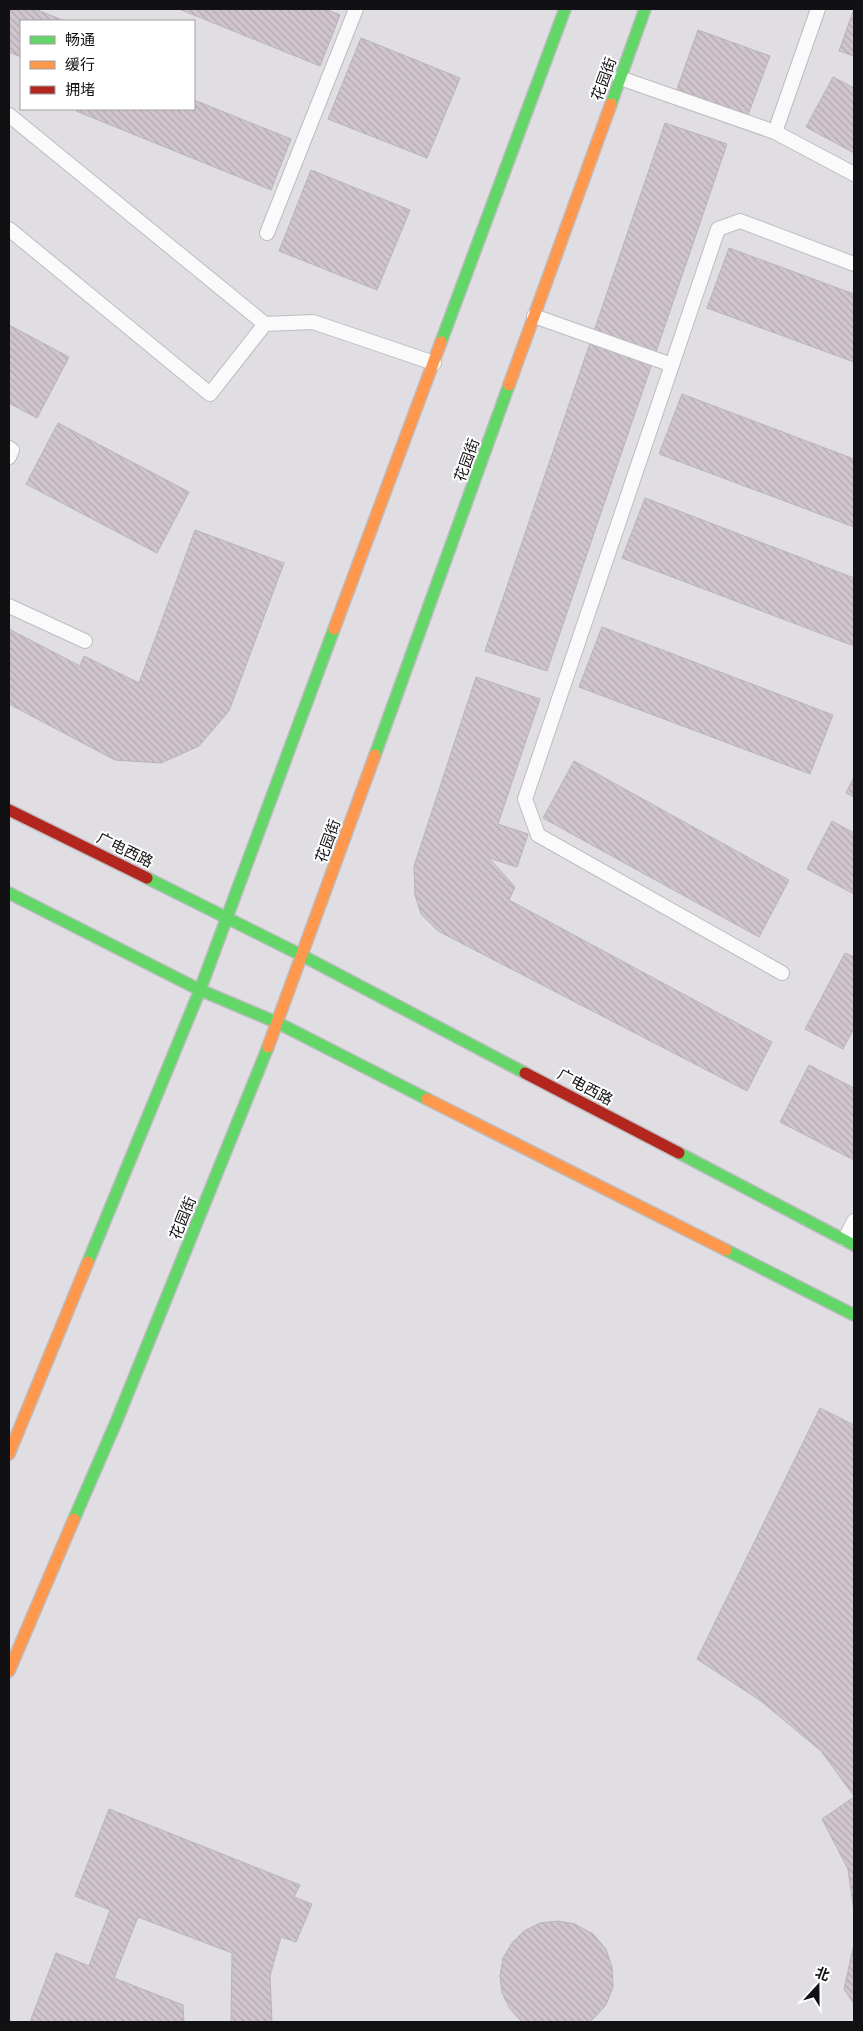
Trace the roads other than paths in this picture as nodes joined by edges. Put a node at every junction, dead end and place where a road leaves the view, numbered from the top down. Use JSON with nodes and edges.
{"nodes":[{"id":1,"x":356,"y":9,"type":"edge"},
{"id":2,"x":565,"y":9,"type":"edge"},
{"id":3,"x":645,"y":9,"type":"edge"},
{"id":4,"x":818,"y":9,"type":"edge"},
{"id":5,"x":620,"y":78,"type":"junction"},
{"id":6,"x":9,"y":115,"type":"edge"},
{"id":7,"x":775,"y":132,"type":"junction"},
{"id":8,"x":854,"y":174,"type":"edge"},
{"id":9,"x":9,"y":229,"type":"edge"},
{"id":10,"x":267,"y":234,"type":"dead end"},
{"id":11,"x":854,"y":264,"type":"edge"},
{"id":12,"x":534,"y":316,"type":"junction"},
{"id":13,"x":266,"y":324,"type":"junction"},
{"id":14,"x":434,"y":363,"type":"junction"},
{"id":15,"x":672,"y":365,"type":"junction"},
{"id":16,"x":9,"y":448,"type":"edge"},
{"id":17,"x":9,"y":457,"type":"edge"},
{"id":18,"x":9,"y":606,"type":"edge"},
{"id":19,"x":85,"y":641,"type":"dead end"},
{"id":20,"x":9,"y":810,"type":"edge"},
{"id":21,"x":9,"y":893,"type":"edge"},
{"id":22,"x":227,"y":918,"type":"junction"},
{"id":23,"x":302,"y":956,"type":"junction"},
{"id":24,"x":782,"y":973,"type":"dead end"},
{"id":25,"x":200,"y":990,"type":"junction"},
{"id":26,"x":278,"y":1023,"type":"junction"},
{"id":27,"x":854,"y":1221,"type":"edge"},
{"id":28,"x":849,"y":1242,"type":"edge"},
{"id":29,"x":854,"y":1316,"type":"edge"},
{"id":30,"x":9,"y":1454,"type":"edge"},
{"id":31,"x":9,"y":1671,"type":"edge"}],
"edges":[{"from":1,"to":10,"type":"lane"},
{"from":2,"to":14,"type":"main road"},
{"from":3,"to":5,"type":"main road","name":"花园街"},
{"from":4,"to":7,"type":"lane"},
{"from":5,"to":7,"type":"lane"},
{"from":5,"to":12,"type":"main road","name":"花园街"},
{"from":6,"to":13,"type":"lane"},
{"from":7,"to":8,"type":"lane"},
{"from":9,"to":13,"type":"lane"},
{"from":11,"to":15,"type":"lane"},
{"from":12,"to":15,"type":"lane"},
{"from":12,"to":23,"type":"main road","name":"花园街"},
{"from":13,"to":14,"type":"lane"},
{"from":14,"to":22,"type":"main road"},
{"from":15,"to":24,"type":"lane"},
{"from":16,"to":17,"type":"lane"},
{"from":18,"to":19,"type":"lane"},
{"from":20,"to":22,"type":"main road","name":"广电西路"},
{"from":21,"to":25,"type":"main road"},
{"from":22,"to":23,"type":"main road","name":"广电西路"},
{"from":22,"to":25,"type":"main road"},
{"from":23,"to":26,"type":"main road","name":"花园街"},
{"from":23,"to":28,"type":"main road","name":"广电西路"},
{"from":25,"to":26,"type":"main road"},
{"from":25,"to":30,"type":"main road"},
{"from":26,"to":29,"type":"main road"},
{"from":26,"to":31,"type":"main road","name":"花园街"},
{"from":27,"to":28,"type":"lane"}]}
